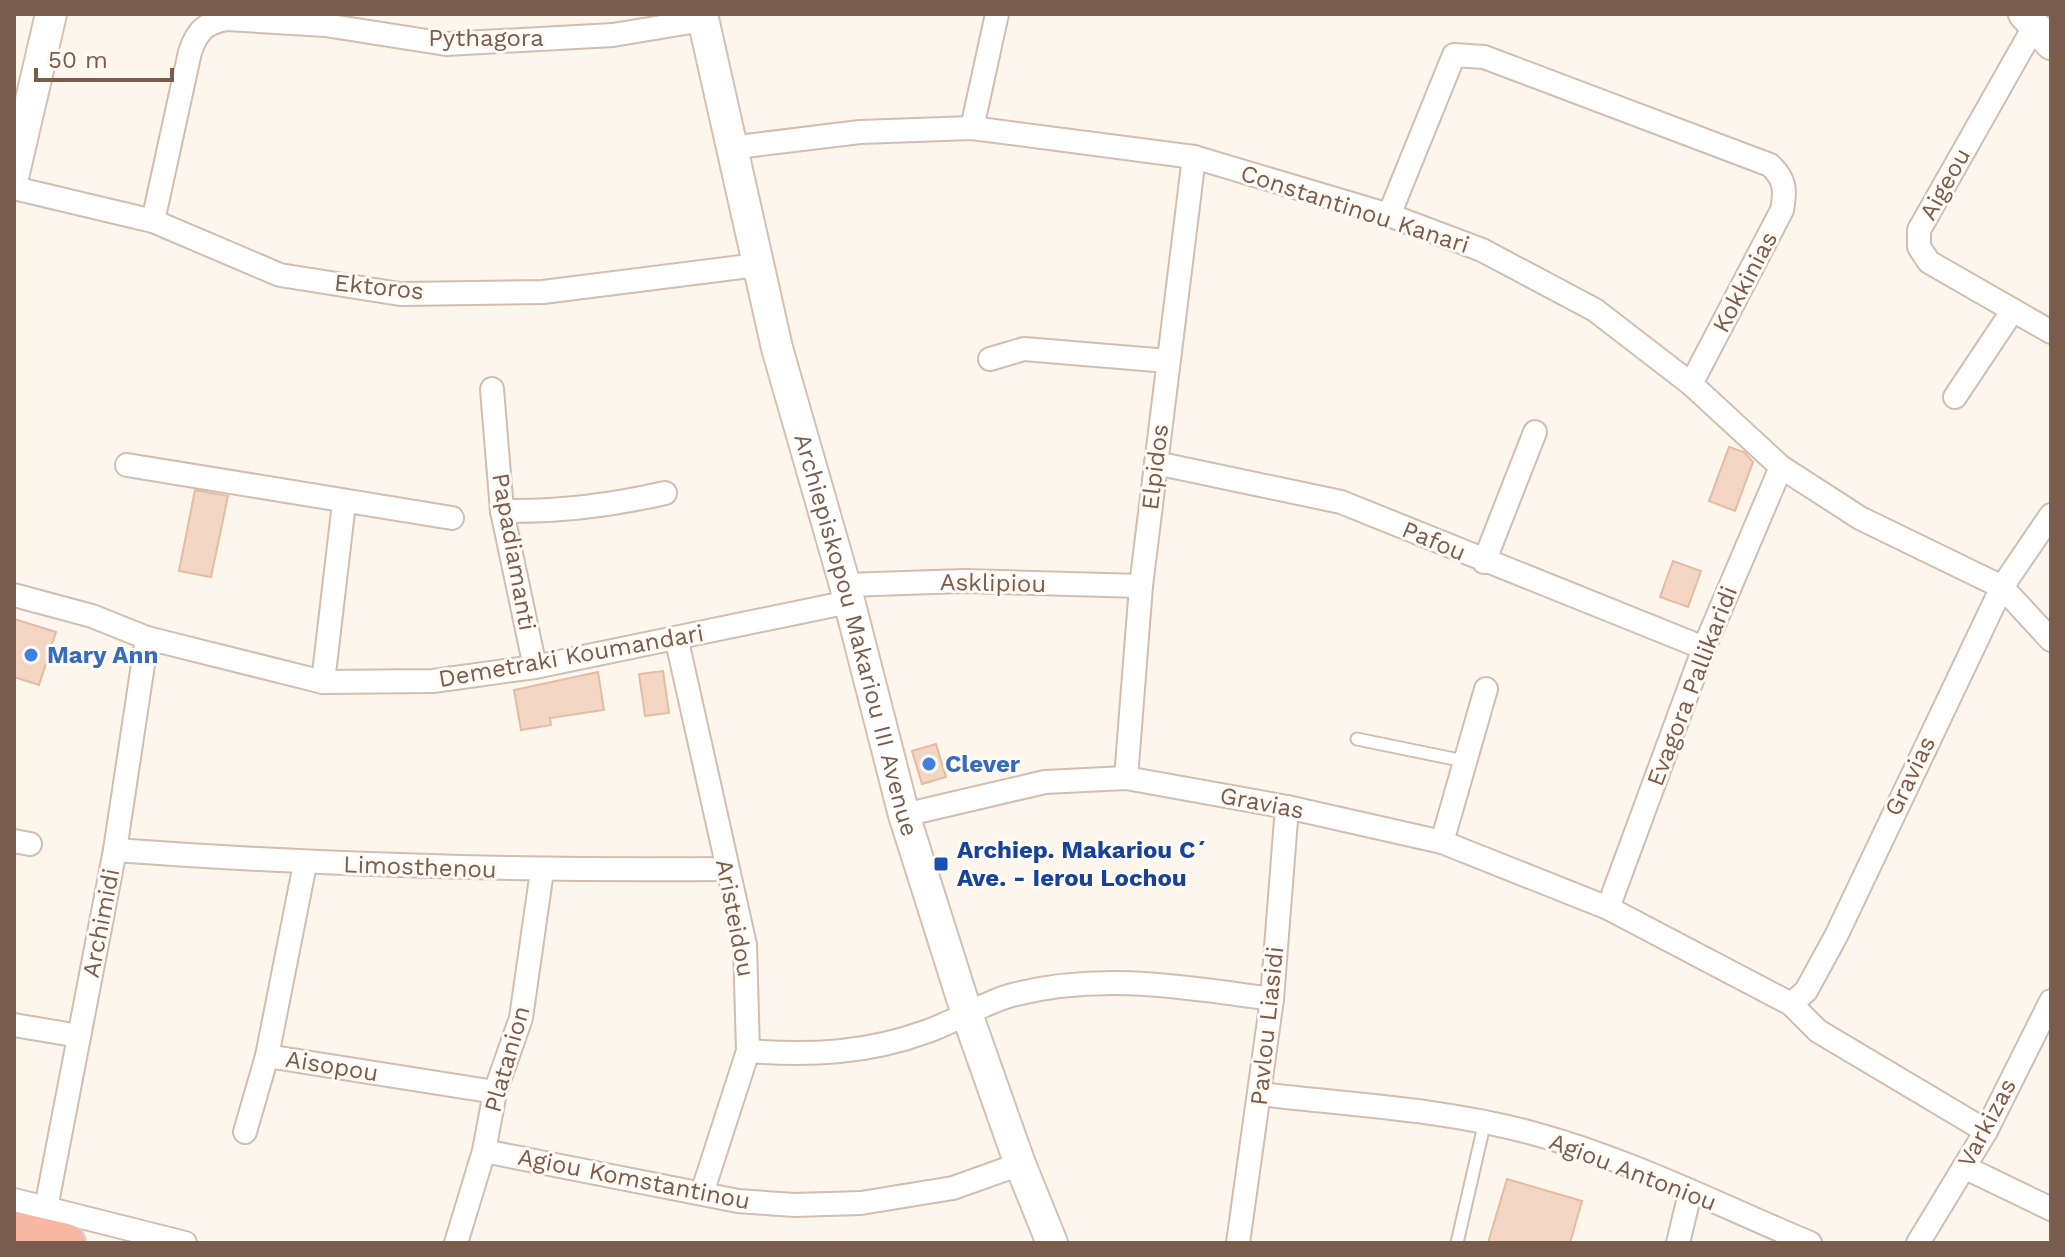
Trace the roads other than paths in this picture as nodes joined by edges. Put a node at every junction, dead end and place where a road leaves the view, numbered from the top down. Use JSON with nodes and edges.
{"nodes":[{"id":1,"x":51,"y":14,"type":"edge"},
{"id":2,"x":997,"y":14,"type":"edge"},
{"id":3,"x":702,"y":17,"type":"edge"},
{"id":4,"x":326,"y":19,"type":"edge"},
{"id":5,"x":2036,"y":28,"type":"edge"},
{"id":6,"x":972,"y":128,"type":"junction"},
{"id":7,"x":729,"y":148,"type":"junction"},
{"id":8,"x":1194,"y":157,"type":"junction"},
{"id":9,"x":14,"y":173,"type":"edge"},
{"id":10,"x":14,"y":188,"type":"edge"},
{"id":11,"x":1389,"y":215,"type":"junction"},
{"id":12,"x":153,"y":221,"type":"junction"},
{"id":13,"x":757,"y":265,"type":"junction"},
{"id":14,"x":2013,"y":310,"type":"junction"},
{"id":15,"x":2051,"y":332,"type":"edge"},
{"id":16,"x":990,"y":359,"type":"dead end"},
{"id":17,"x":1168,"y":361,"type":"junction"},
{"id":18,"x":1691,"y":384,"type":"junction"},
{"id":19,"x":492,"y":389,"type":"dead end"},
{"id":20,"x":1955,"y":397,"type":"dead end"},
{"id":21,"x":1535,"y":432,"type":"dead end"},
{"id":22,"x":1156,"y":463,"type":"junction"},
{"id":23,"x":127,"y":465,"type":"dead end"},
{"id":24,"x":1781,"y":467,"type":"junction"},
{"id":25,"x":665,"y":493,"type":"dead end"},
{"id":26,"x":344,"y":503,"type":"junction"},
{"id":27,"x":502,"y":511,"type":"junction"},
{"id":28,"x":2051,"y":515,"type":"edge"},
{"id":29,"x":452,"y":518,"type":"dead end"},
{"id":30,"x":1484,"y":562,"type":"junction"},
{"id":31,"x":1141,"y":586,"type":"junction"},
{"id":32,"x":2002,"y":587,"type":"junction"},
{"id":33,"x":847,"y":593,"type":"junction"},
{"id":34,"x":14,"y":595,"type":"edge"},
{"id":35,"x":147,"y":638,"type":"junction"},
{"id":36,"x":2051,"y":640,"type":"edge"},
{"id":37,"x":677,"y":641,"type":"junction"},
{"id":38,"x":1704,"y":648,"type":"junction"},
{"id":39,"x":535,"y":667,"type":"junction"},
{"id":40,"x":323,"y":682,"type":"junction"},
{"id":41,"x":1486,"y":689,"type":"dead end"},
{"id":42,"x":1357,"y":739,"type":"dead end"},
{"id":43,"x":1464,"y":761,"type":"junction"},
{"id":44,"x":1126,"y":778,"type":"junction"},
{"id":45,"x":1287,"y":807,"type":"junction"},
{"id":46,"x":904,"y":815,"type":"junction"},
{"id":47,"x":1442,"y":842,"type":"junction"},
{"id":48,"x":115,"y":850,"type":"junction"},
{"id":49,"x":305,"y":864,"type":"junction"},
{"id":50,"x":726,"y":869,"type":"junction"},
{"id":51,"x":542,"y":871,"type":"junction"},
{"id":52,"x":1608,"y":908,"type":"junction"},
{"id":53,"x":1272,"y":999,"type":"junction"},
{"id":54,"x":2051,"y":1001,"type":"edge"},
{"id":55,"x":1791,"y":1004,"type":"junction"},
{"id":56,"x":967,"y":1014,"type":"junction"},
{"id":57,"x":14,"y":1025,"type":"edge"},
{"id":58,"x":79,"y":1036,"type":"junction"},
{"id":59,"x":748,"y":1051,"type":"junction"},
{"id":60,"x":267,"y":1056,"type":"junction"},
{"id":61,"x":495,"y":1092,"type":"junction"},
{"id":62,"x":1261,"y":1094,"type":"junction"},
{"id":63,"x":1485,"y":1121,"type":"junction"},
{"id":64,"x":1986,"y":1131,"type":"junction"},
{"id":65,"x":245,"y":1132,"type":"dead end"},
{"id":66,"x":484,"y":1151,"type":"junction"},
{"id":67,"x":1020,"y":1164,"type":"junction"},
{"id":68,"x":1964,"y":1167,"type":"junction"},
{"id":69,"x":702,"y":1193,"type":"junction"},
{"id":70,"x":1690,"y":1193,"type":"junction"},
{"id":71,"x":14,"y":1200,"type":"edge"},
{"id":72,"x":46,"y":1208,"type":"junction"},
{"id":73,"x":2051,"y":1209,"type":"edge"},
{"id":74,"x":14,"y":1231,"type":"edge"},
{"id":75,"x":66,"y":1243,"type":"edge"},
{"id":76,"x":185,"y":1243,"type":"edge"},
{"id":77,"x":456,"y":1243,"type":"edge"},
{"id":78,"x":1052,"y":1243,"type":"edge"},
{"id":79,"x":1238,"y":1243,"type":"edge"},
{"id":80,"x":1457,"y":1243,"type":"edge"},
{"id":81,"x":1678,"y":1243,"type":"edge"},
{"id":82,"x":1810,"y":1243,"type":"edge"},
{"id":83,"x":1918,"y":1243,"type":"edge"}],
"edges":[{"from":1,"to":9,"type":"main road"},
{"from":2,"to":6,"type":"street"},
{"from":3,"to":4,"type":"street","name":"Pythagora"},
{"from":3,"to":7,"type":"main road","name":"Archiepiskopou Makariou III Avenue"},
{"from":4,"to":12,"type":"street","name":"Pythagora"},
{"from":5,"to":14,"type":"street","name":"Aigeou"},
{"from":6,"to":7,"type":"street","name":"Constantinou Kanari"},
{"from":6,"to":8,"type":"street","name":"Constantinou Kanari"},
{"from":7,"to":13,"type":"main road","name":"Archiepiskopou Makariou III Avenue"},
{"from":8,"to":11,"type":"street","name":"Constantinou Kanari"},
{"from":8,"to":17,"type":"street","name":"Elpidos"},
{"from":10,"to":12,"type":"street","name":"Ektoros"},
{"from":11,"to":18,"type":"street","name":"Constantinou Kanari"},
{"from":11,"to":18,"type":"street","name":"Kokkinias"},
{"from":12,"to":13,"type":"street","name":"Ektoros"},
{"from":13,"to":33,"type":"main road","name":"Archiepiskopou Makariou III Avenue"},
{"from":14,"to":15,"type":"street","name":"Aigeou"},
{"from":14,"to":20,"type":"street"},
{"from":16,"to":17,"type":"street"},
{"from":17,"to":22,"type":"street","name":"Elpidos"},
{"from":18,"to":24,"type":"street","name":"Constantinou Kanari"},
{"from":19,"to":27,"type":"street","name":"Papadiamanti"},
{"from":21,"to":30,"type":"street"},
{"from":22,"to":30,"type":"street","name":"Pafou"},
{"from":22,"to":31,"type":"street","name":"Elpidos"},
{"from":23,"to":26,"type":"street"},
{"from":24,"to":32,"type":"street","name":"Constantinou Kanari"},
{"from":24,"to":38,"type":"street","name":"Evagora Pallikaridi"},
{"from":25,"to":27,"type":"street"},
{"from":26,"to":29,"type":"street"},
{"from":26,"to":40,"type":"street"},
{"from":27,"to":39,"type":"street","name":"Papadiamanti"},
{"from":28,"to":32,"type":"street","name":"Gravias"},
{"from":30,"to":38,"type":"street","name":"Pafou"},
{"from":31,"to":33,"type":"street","name":"Asklipiou"},
{"from":31,"to":44,"type":"street","name":"Elpidos"},
{"from":32,"to":36,"type":"street","name":"Constantinou Kanari"},
{"from":32,"to":55,"type":"street","name":"Gravias"},
{"from":33,"to":37,"type":"street","name":"Demetraki Koumandari"},
{"from":33,"to":46,"type":"main road","name":"Archiepiskopou Makariou III Avenue"},
{"from":34,"to":35,"type":"street","name":"Demetraki Koumandari"},
{"from":35,"to":40,"type":"street","name":"Demetraki Koumandari"},
{"from":35,"to":48,"type":"street","name":"Archimidi"},
{"from":37,"to":39,"type":"street","name":"Demetraki Koumandari"},
{"from":37,"to":50,"type":"street","name":"Aristeidou"},
{"from":38,"to":52,"type":"street","name":"Evagora Pallikaridi"},
{"from":39,"to":40,"type":"street","name":"Demetraki Koumandari"},
{"from":41,"to":43,"type":"street"},
{"from":42,"to":43,"type":"lane"},
{"from":43,"to":47,"type":"street"},
{"from":44,"to":45,"type":"street","name":"Gravias"},
{"from":44,"to":46,"type":"street","name":"Gravias"},
{"from":45,"to":47,"type":"street","name":"Gravias"},
{"from":45,"to":53,"type":"street","name":"Pavlou Liasidi"},
{"from":46,"to":56,"type":"main road","name":"Archiepiskopou Makariou III Avenue"},
{"from":47,"to":52,"type":"street","name":"Gravias"},
{"from":48,"to":49,"type":"street","name":"Limosthenou"},
{"from":48,"to":58,"type":"street","name":"Archimidi"},
{"from":49,"to":51,"type":"street","name":"Limosthenou"},
{"from":49,"to":60,"type":"street","name":"Aisopou"},
{"from":50,"to":51,"type":"street","name":"Limosthenou"},
{"from":50,"to":59,"type":"street","name":"Aristeidou"},
{"from":51,"to":61,"type":"street","name":"Platanion"},
{"from":52,"to":55,"type":"street","name":"Gravias"},
{"from":53,"to":56,"type":"street"},
{"from":53,"to":62,"type":"street","name":"Pavlou Liasidi"},
{"from":54,"to":64,"type":"street","name":"Varkizas"},
{"from":55,"to":64,"type":"street","name":"Gravias"},
{"from":56,"to":59,"type":"street"},
{"from":56,"to":67,"type":"main road","name":"Archiepiskopou Makariou III Avenue"},
{"from":57,"to":58,"type":"street"},
{"from":58,"to":72,"type":"street","name":"Archimidi"},
{"from":59,"to":69,"type":"street","name":"Aristeidou"},
{"from":60,"to":61,"type":"street","name":"Aisopou"},
{"from":60,"to":65,"type":"street"},
{"from":61,"to":66,"type":"street","name":"Platanion"},
{"from":62,"to":63,"type":"street","name":"Agiou Antoniou"},
{"from":62,"to":79,"type":"street","name":"Pavlou Liasidi"},
{"from":63,"to":70,"type":"street","name":"Agiou Antoniou"},
{"from":63,"to":80,"type":"lane"},
{"from":64,"to":68,"type":"street","name":"Varkizas"},
{"from":66,"to":69,"type":"street","name":"Agiou Komstantinou"},
{"from":66,"to":77,"type":"street","name":"Platanion"},
{"from":67,"to":69,"type":"street","name":"Agiou Komstantinou"},
{"from":67,"to":78,"type":"main road","name":"Archiepiskopou Makariou III Avenue"},
{"from":68,"to":73,"type":"street"},
{"from":68,"to":83,"type":"street","name":"Varkizas"},
{"from":70,"to":81,"type":"street"},
{"from":70,"to":82,"type":"street","name":"Agiou Antoniou"},
{"from":71,"to":72,"type":"street"},
{"from":72,"to":76,"type":"street"},
{"from":74,"to":75,"type":"highway"}]}
